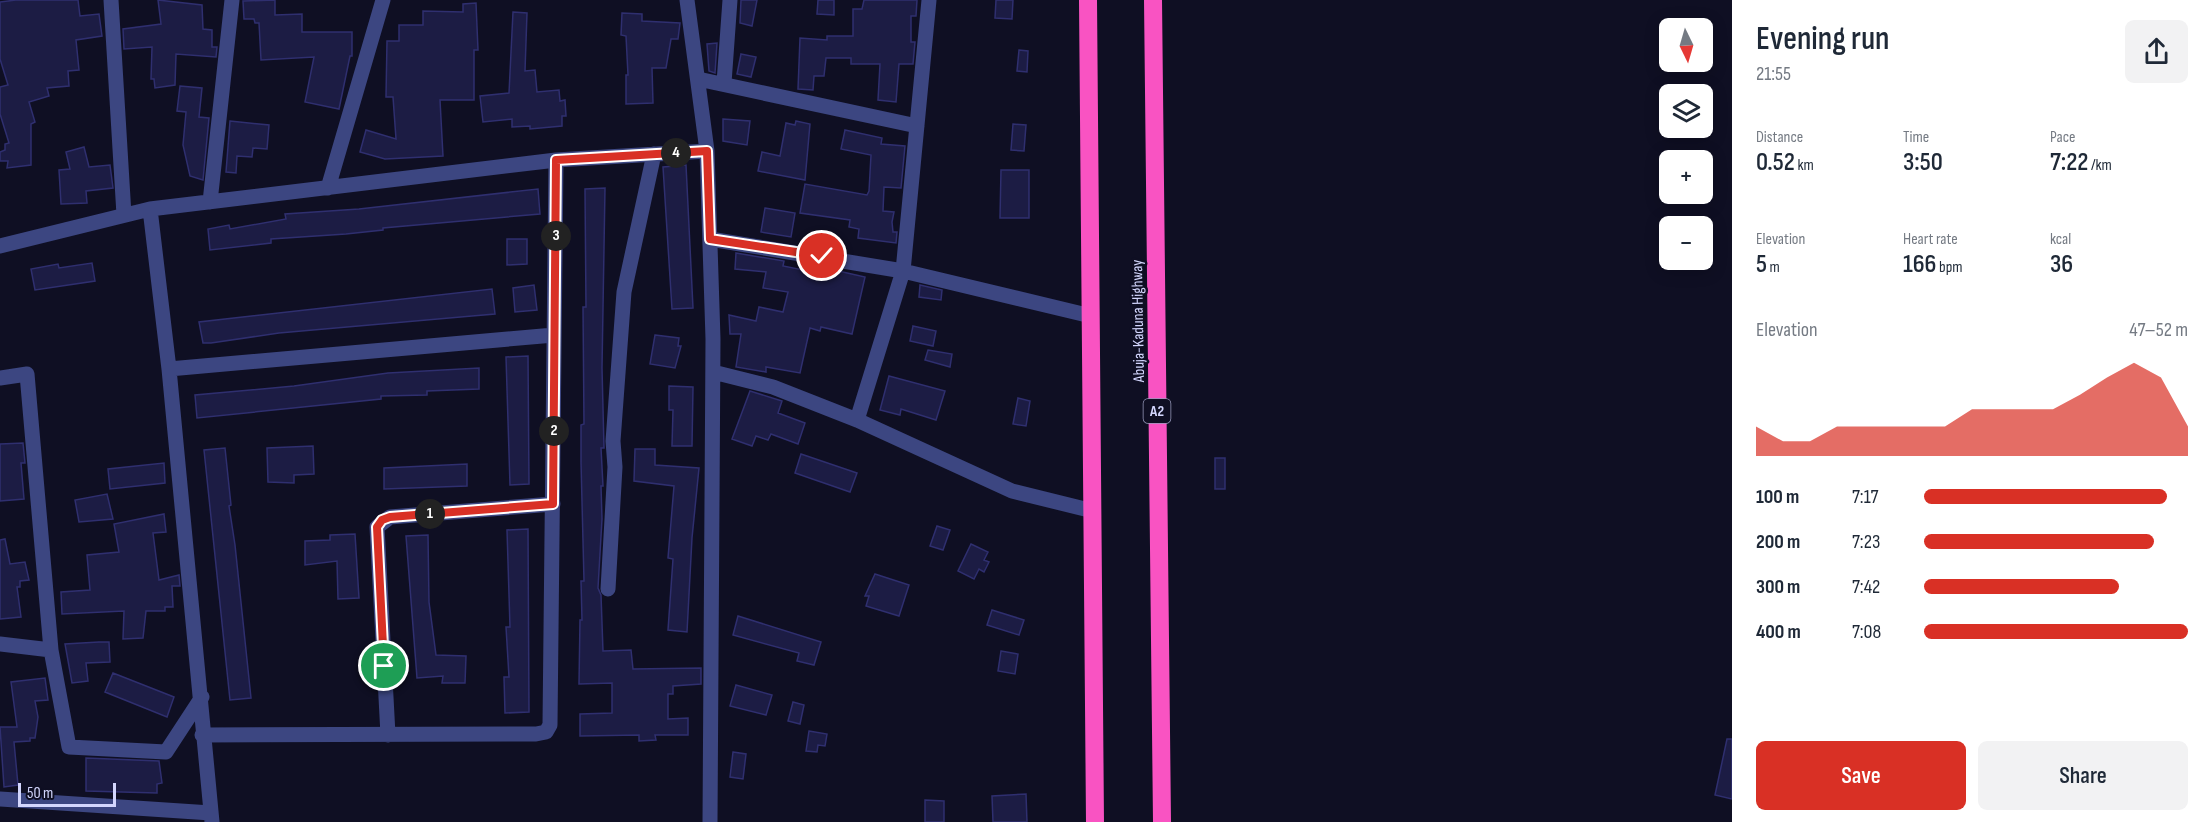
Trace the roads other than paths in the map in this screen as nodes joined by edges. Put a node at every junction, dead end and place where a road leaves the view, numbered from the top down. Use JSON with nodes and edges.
{"nodes":[{"id":1,"x":111,"y":0,"type":"edge"},
{"id":2,"x":232,"y":0,"type":"edge"},
{"id":3,"x":383,"y":0,"type":"edge"},
{"id":4,"x":687,"y":0,"type":"edge"},
{"id":5,"x":730,"y":0,"type":"edge"},
{"id":6,"x":929,"y":0,"type":"edge"},
{"id":7,"x":1088,"y":0,"type":"edge"},
{"id":8,"x":1154,"y":0,"type":"edge"},
{"id":9,"x":698,"y":79,"type":"junction"},
{"id":10,"x":724,"y":82,"type":"junction"},
{"id":11,"x":917,"y":126,"type":"junction"},
{"id":12,"x":707,"y":151,"type":"junction"},
{"id":13,"x":654,"y":154,"type":"junction"},
{"id":14,"x":556,"y":160,"type":"junction"},
{"id":15,"x":328,"y":188,"type":"junction"},
{"id":16,"x":210,"y":202,"type":"junction"},
{"id":17,"x":150,"y":210,"type":"junction"},
{"id":18,"x":124,"y":215,"type":"junction"},
{"id":19,"x":710,"y":239,"type":"junction"},
{"id":20,"x":0,"y":246,"type":"edge"},
{"id":21,"x":903,"y":271,"type":"junction"},
{"id":22,"x":1091,"y":316,"type":"junction"},
{"id":23,"x":555,"y":335,"type":"junction"},
{"id":24,"x":169,"y":369,"type":"junction"},
{"id":25,"x":713,"y":372,"type":"junction"},
{"id":26,"x":0,"y":378,"type":"edge"},
{"id":27,"x":857,"y":420,"type":"junction"},
{"id":28,"x":553,"y":504,"type":"junction"},
{"id":29,"x":1093,"y":511,"type":"junction"},
{"id":30,"x":608,"y":590,"type":"dead end"},
{"id":31,"x":0,"y":644,"type":"edge"},
{"id":32,"x":51,"y":650,"type":"junction"},
{"id":33,"x":202,"y":697,"type":"junction"},
{"id":34,"x":202,"y":735,"type":"junction"},
{"id":35,"x":388,"y":735,"type":"junction"},
{"id":36,"x":0,"y":799,"type":"edge"},
{"id":37,"x":211,"y":818,"type":"edge"},
{"id":38,"x":710,"y":822,"type":"edge"},
{"id":39,"x":1095,"y":822,"type":"edge"},
{"id":40,"x":1162,"y":822,"type":"edge"}],
"edges":[{"from":1,"to":18,"type":"street"},
{"from":2,"to":16,"type":"street"},
{"from":3,"to":15,"type":"street"},
{"from":4,"to":9,"type":"street"},
{"from":5,"to":10,"type":"street"},
{"from":6,"to":11,"type":"street"},
{"from":7,"to":22,"type":"highway"},
{"from":8,"to":40,"type":"highway","name":"Abuja-Kaduna Highway","number":"A2"},
{"from":9,"to":10,"type":"street"},
{"from":9,"to":12,"type":"street"},
{"from":10,"to":11,"type":"street"},
{"from":11,"to":21,"type":"street"},
{"from":12,"to":13,"type":"street"},
{"from":12,"to":19,"type":"street"},
{"from":13,"to":14,"type":"street"},
{"from":13,"to":30,"type":"street"},
{"from":14,"to":15,"type":"street"},
{"from":14,"to":23,"type":"street"},
{"from":15,"to":16,"type":"street"},
{"from":16,"to":17,"type":"street"},
{"from":17,"to":18,"type":"street"},
{"from":17,"to":24,"type":"street"},
{"from":18,"to":20,"type":"street"},
{"from":19,"to":21,"type":"street"},
{"from":19,"to":25,"type":"street"},
{"from":21,"to":22,"type":"street"},
{"from":21,"to":27,"type":"street"},
{"from":22,"to":29,"type":"highway"},
{"from":23,"to":24,"type":"street"},
{"from":23,"to":28,"type":"street"},
{"from":24,"to":33,"type":"street"},
{"from":25,"to":27,"type":"street"},
{"from":25,"to":38,"type":"street"},
{"from":26,"to":32,"type":"street"},
{"from":27,"to":29,"type":"street"},
{"from":28,"to":35,"type":"street"},
{"from":28,"to":35,"type":"street"},
{"from":29,"to":39,"type":"highway"},
{"from":31,"to":32,"type":"street"},
{"from":32,"to":33,"type":"street"},
{"from":33,"to":34,"type":"street"},
{"from":34,"to":35,"type":"street"},
{"from":34,"to":37,"type":"street"},
{"from":36,"to":37,"type":"street"}]}
